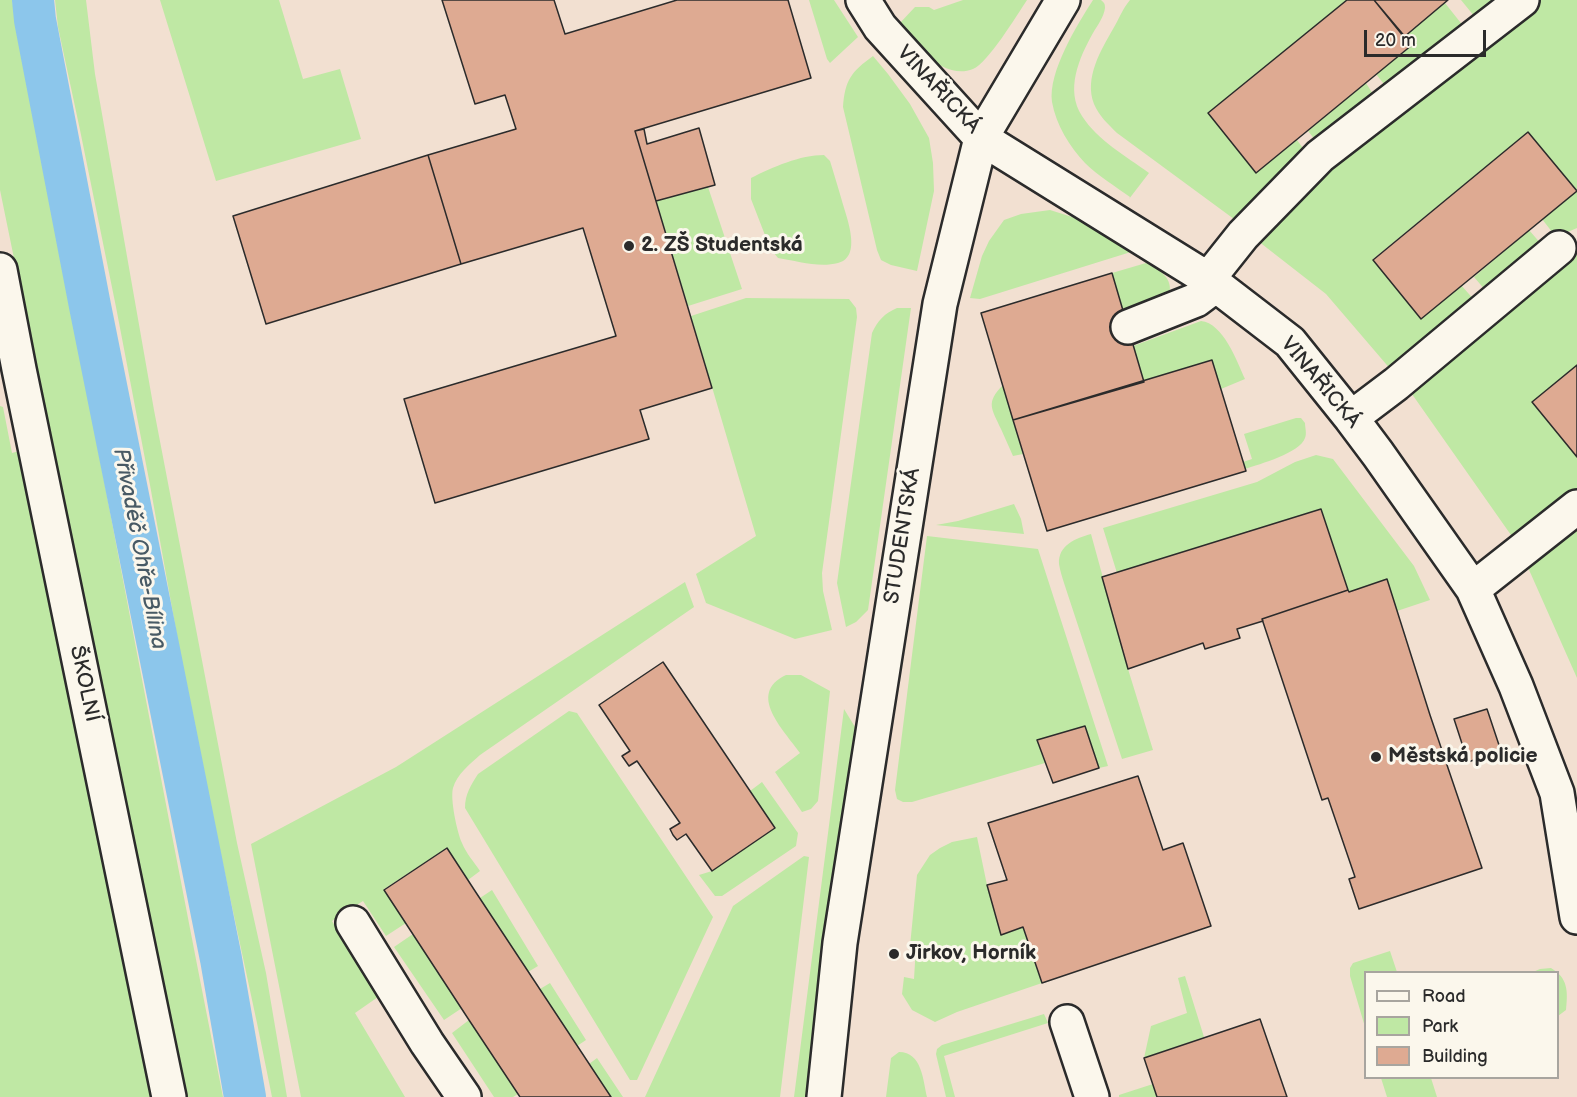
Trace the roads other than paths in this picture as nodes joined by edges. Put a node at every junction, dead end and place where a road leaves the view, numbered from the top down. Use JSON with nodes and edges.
{"nodes":[{"id":1,"x":863,"y":0,"type":"edge"},
{"id":2,"x":1063,"y":0,"type":"edge"},
{"id":3,"x":1522,"y":0,"type":"edge"},
{"id":4,"x":981,"y":138,"type":"junction"},
{"id":5,"x":1559,"y":248,"type":"dead end"},
{"id":6,"x":0,"y":270,"type":"edge"},
{"id":7,"x":1212,"y":282,"type":"junction"},
{"id":8,"x":1128,"y":327,"type":"dead end"},
{"id":9,"x":9,"y":371,"type":"edge"},
{"id":10,"x":1351,"y":418,"type":"junction"},
{"id":11,"x":1577,"y":507,"type":"edge"},
{"id":12,"x":1473,"y":588,"type":"junction"},
{"id":13,"x":1567,"y":786,"type":"edge"},
{"id":14,"x":1577,"y":917,"type":"edge"},
{"id":15,"x":352,"y":923,"type":"dead end"},
{"id":16,"x":1067,"y":1022,"type":"dead end"},
{"id":17,"x":170,"y":1097,"type":"edge"},
{"id":18,"x":464,"y":1097,"type":"edge"},
{"id":19,"x":824,"y":1097,"type":"edge"},
{"id":20,"x":1092,"y":1097,"type":"edge"}],
"edges":[{"from":1,"to":4,"type":"street","name":"VINAŘICKÁ"},
{"from":2,"to":4,"type":"street","name":"STUDENTSKÁ"},
{"from":3,"to":7,"type":"street"},
{"from":4,"to":7,"type":"street","name":"VINAŘICKÁ"},
{"from":4,"to":19,"type":"street","name":"STUDENTSKÁ"},
{"from":5,"to":10,"type":"street"},
{"from":6,"to":9,"type":"street","name":"ŠKOLNÍ"},
{"from":7,"to":8,"type":"street"},
{"from":7,"to":10,"type":"street","name":"VINAŘICKÁ"},
{"from":9,"to":17,"type":"street","name":"ŠKOLNÍ"},
{"from":10,"to":12,"type":"street","name":"VINAŘICKÁ"},
{"from":11,"to":12,"type":"street"},
{"from":12,"to":13,"type":"street","name":"VINAŘICKÁ"},
{"from":13,"to":14,"type":"street","name":"VINAŘICKÁ"},
{"from":15,"to":18,"type":"street"},
{"from":16,"to":20,"type":"street"}]}
